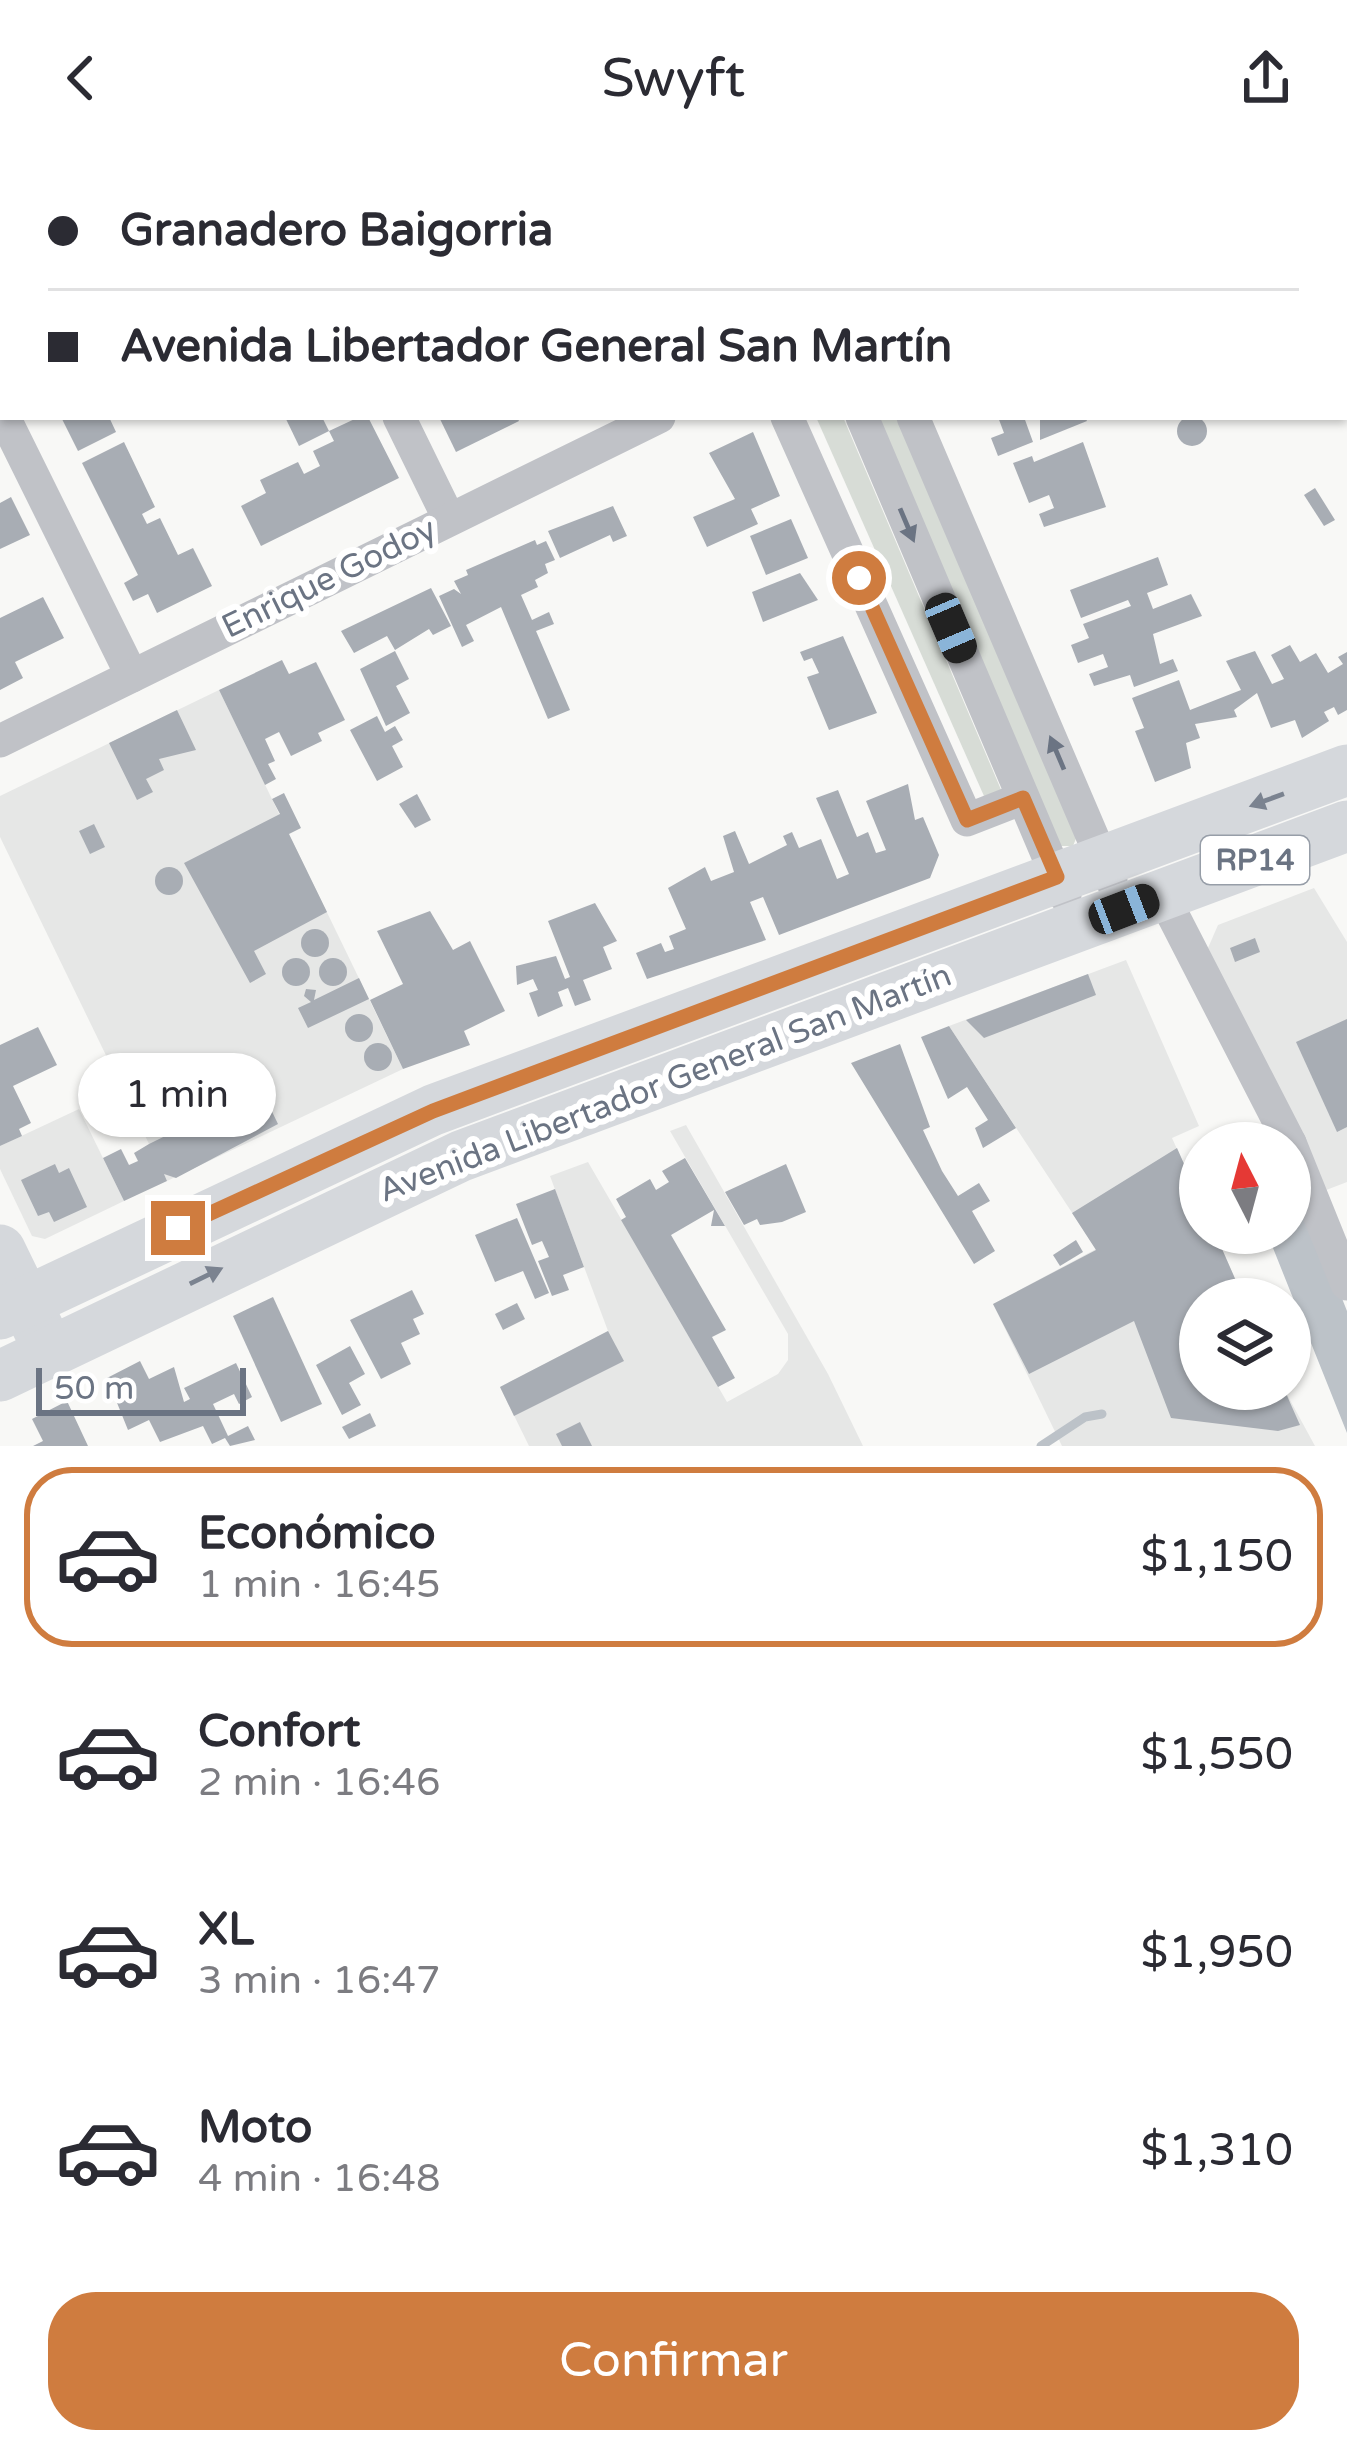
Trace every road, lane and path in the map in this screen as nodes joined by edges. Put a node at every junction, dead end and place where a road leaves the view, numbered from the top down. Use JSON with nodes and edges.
{"nodes":[{"id":1,"x":5,"y":420,"type":"edge"},
{"id":2,"x":400,"y":420,"type":"edge"},
{"id":3,"x":653,"y":420,"type":"edge"},
{"id":4,"x":788,"y":420,"type":"edge"},
{"id":5,"x":863,"y":420,"type":"edge"},
{"id":6,"x":914,"y":420,"type":"edge"},
{"id":7,"x":448,"y":520,"type":"junction"},
{"id":8,"x":132,"y":676,"type":"junction"},
{"id":9,"x":0,"y":741,"type":"edge"},
{"id":10,"x":1347,"y":770,"type":"edge"},
{"id":11,"x":1023,"y":798,"type":"junction"},
{"id":12,"x":1347,"y":826,"type":"edge"},
{"id":13,"x":1080,"y":869,"type":"junction"},
{"id":14,"x":1121,"y":910,"type":"junction"},
{"id":15,"x":1275,"y":1122,"type":"edge"},
{"id":16,"x":1311,"y":1195,"type":"edge"},
{"id":17,"x":0,"y":1250,"type":"edge"},
{"id":18,"x":1347,"y":1284,"type":"edge"},
{"id":19,"x":13,"y":1308,"type":"edge"},
{"id":20,"x":15,"y":1363,"type":"edge"}],
"edges":[{"from":1,"to":8,"type":"street"},
{"from":2,"to":7,"type":"street"},
{"from":3,"to":7,"type":"street","name":"Enrique Godoy"},
{"from":4,"to":11,"type":"street"},
{"from":5,"to":11,"type":"street","one_way":true},
{"from":13,"to":6,"type":"street","one_way":true},
{"from":7,"to":8,"type":"street","name":"Enrique Godoy"},
{"from":8,"to":9,"type":"street","name":"Enrique Godoy"},
{"from":10,"to":13,"type":"main road","name":"Avenida Libertador General San Martín","number":"RP14","one_way":true},
{"from":11,"to":13,"type":"street"},
{"from":12,"to":14,"type":"main road","name":"Avenida Libertador General San Martín","number":"RP14"},
{"from":13,"to":14,"type":"street"},
{"from":13,"to":14,"type":"street"},
{"from":13,"to":19,"type":"main road","name":"Avenida Libertador General San Martín","number":"RP14"},
{"from":14,"to":15,"type":"street"},
{"from":20,"to":14,"type":"main road","name":"Avenida Libertador General San Martín","number":"RP14","one_way":true},
{"from":16,"to":18,"type":"street"},
{"from":17,"to":19,"type":"main road"},
{"from":19,"to":20,"type":"main road"}]}
